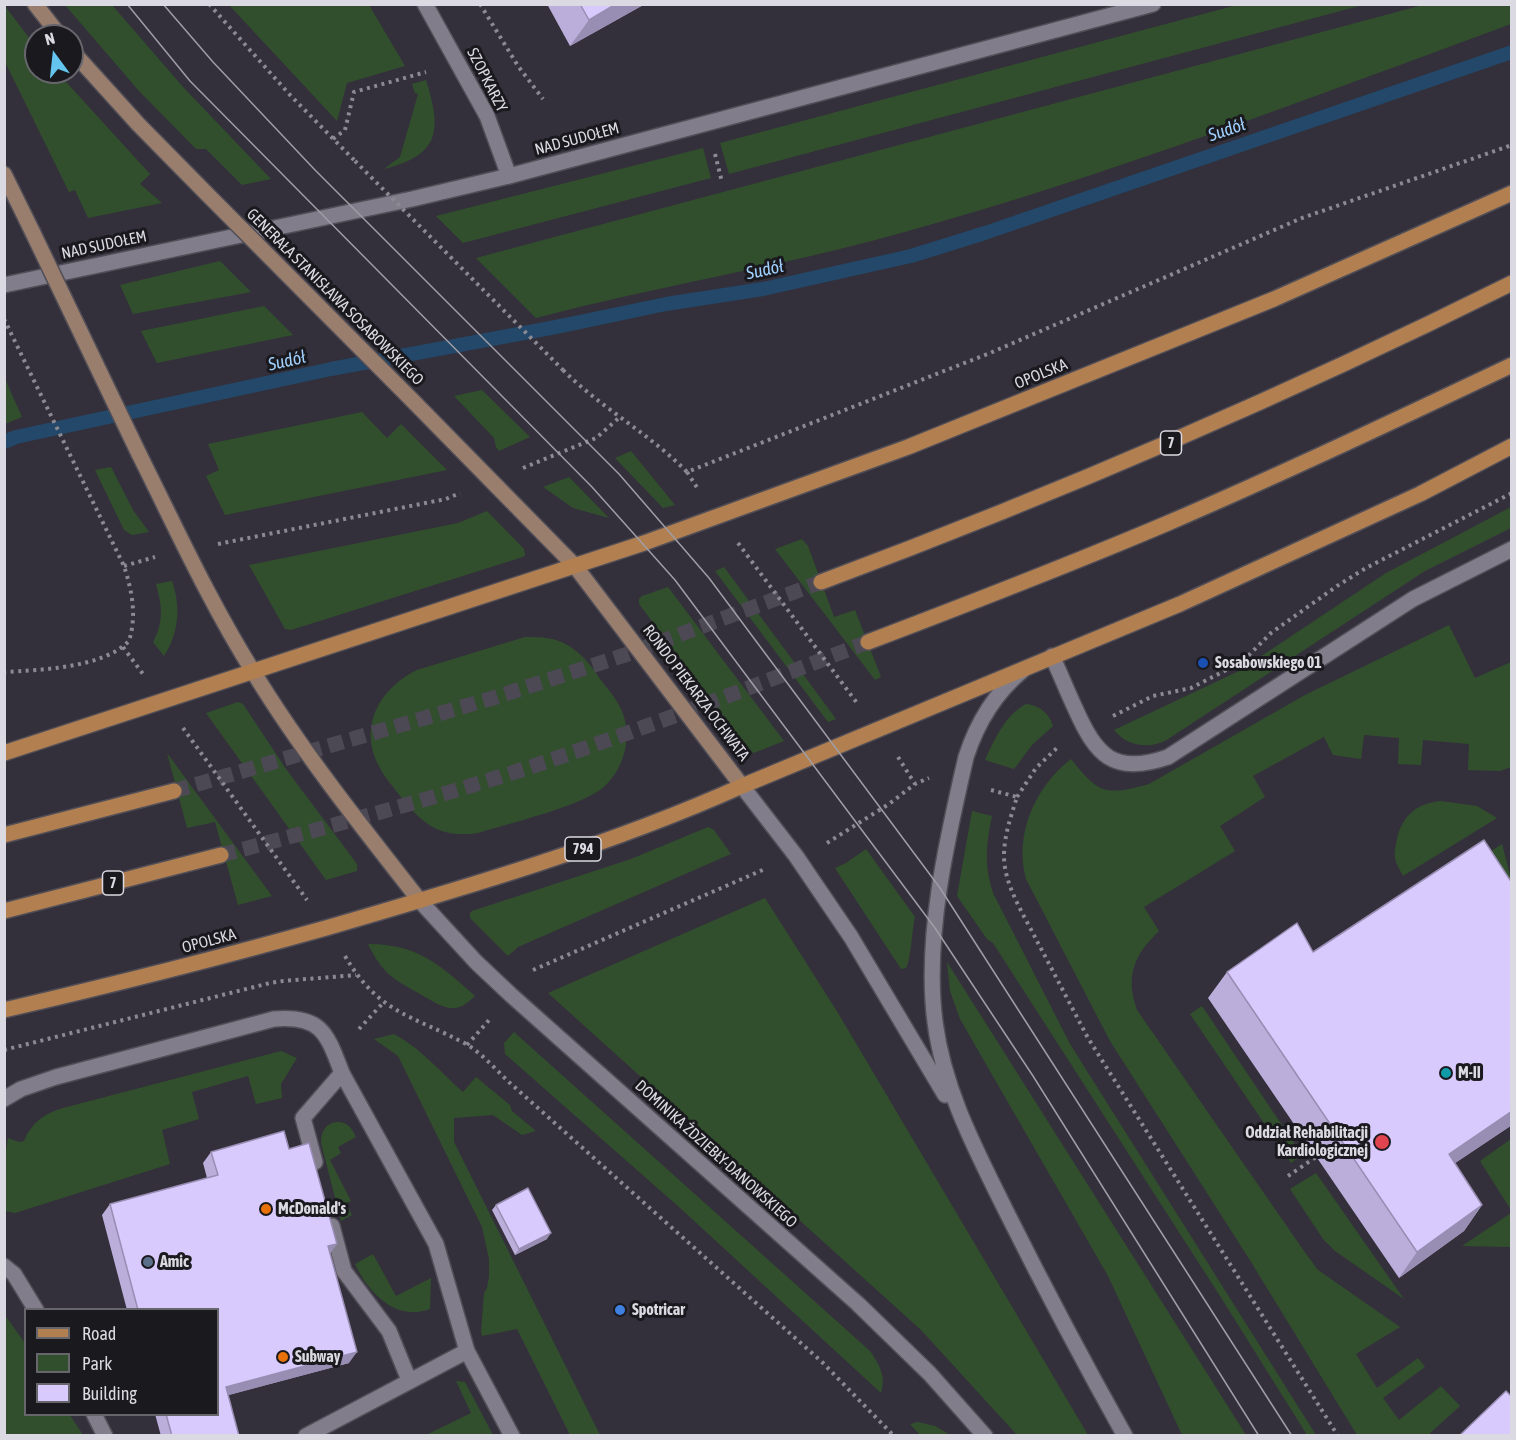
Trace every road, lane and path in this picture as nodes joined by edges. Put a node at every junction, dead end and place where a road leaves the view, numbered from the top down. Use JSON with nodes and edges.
{"nodes":[{"id":1,"x":35,"y":4,"type":"edge"},
{"id":2,"x":209,"y":4,"type":"edge"},
{"id":3,"x":425,"y":4,"type":"edge"},
{"id":4,"x":480,"y":4,"type":"edge"},
{"id":5,"x":1153,"y":4,"type":"edge"},
{"id":6,"x":51,"y":24,"type":"edge"},
{"id":7,"x":84,"y":64,"type":"edge"},
{"id":8,"x":431,"y":70,"type":"dead end"},
{"id":9,"x":543,"y":99,"type":"dead end"},
{"id":10,"x":333,"y":139,"type":"junction"},
{"id":11,"x":712,"y":144,"type":"dead end"},
{"id":12,"x":1512,"y":145,"type":"edge"},
{"id":13,"x":4,"y":174,"type":"edge"},
{"id":14,"x":509,"y":176,"type":"junction"},
{"id":15,"x":722,"y":182,"type":"dead end"},
{"id":16,"x":1512,"y":193,"type":"edge"},
{"id":17,"x":1512,"y":283,"type":"edge"},
{"id":18,"x":4,"y":285,"type":"edge"},
{"id":19,"x":4,"y":319,"type":"edge"},
{"id":20,"x":1512,"y":364,"type":"edge"},
{"id":21,"x":620,"y":417,"type":"junction"},
{"id":22,"x":1512,"y":446,"type":"edge"},
{"id":23,"x":521,"y":469,"type":"dead end"},
{"id":24,"x":687,"y":472,"type":"junction"},
{"id":25,"x":467,"y":490,"type":"dead end"},
{"id":26,"x":1512,"y":493,"type":"edge"},
{"id":27,"x":702,"y":496,"type":"dead end"},
{"id":28,"x":236,"y":540,"type":"dead end"},
{"id":29,"x":1512,"y":549,"type":"edge"},
{"id":30,"x":162,"y":555,"type":"dead end"},
{"id":31,"x":749,"y":558,"type":"dead end"},
{"id":32,"x":124,"y":566,"type":"junction"},
{"id":33,"x":575,"y":566,"type":"junction"},
{"id":34,"x":821,"y":582,"type":"tunnel mouth"},
{"id":35,"x":868,"y":642,"type":"tunnel mouth"},
{"id":36,"x":123,"y":646,"type":"junction"},
{"id":37,"x":1052,"y":656,"type":"junction"},
{"id":38,"x":1028,"y":667,"type":"junction"},
{"id":39,"x":252,"y":671,"type":"junction"},
{"id":40,"x":4,"y":672,"type":"edge"},
{"id":41,"x":144,"y":676,"type":"dead end"},
{"id":42,"x":1153,"y":696,"type":"dead end"},
{"id":43,"x":861,"y":708,"type":"dead end"},
{"id":44,"x":179,"y":722,"type":"dead end"},
{"id":45,"x":893,"y":749,"type":"dead end"},
{"id":46,"x":4,"y":753,"type":"edge"},
{"id":47,"x":742,"y":786,"type":"junction"},
{"id":48,"x":987,"y":788,"type":"dead end"},
{"id":49,"x":174,"y":791,"type":"tunnel mouth"},
{"id":50,"x":4,"y":836,"type":"edge"},
{"id":51,"x":819,"y":846,"type":"dead end"},
{"id":52,"x":221,"y":855,"type":"tunnel mouth"},
{"id":53,"x":749,"y":876,"type":"dead end"},
{"id":54,"x":299,"y":888,"type":"dead end"},
{"id":55,"x":420,"y":902,"type":"junction"},
{"id":56,"x":4,"y":910,"type":"edge"},
{"id":57,"x":340,"y":948,"type":"dead end"},
{"id":58,"x":356,"y":975,"type":"junction"},
{"id":59,"x":527,"y":975,"type":"dead end"},
{"id":60,"x":384,"y":1003,"type":"junction"},
{"id":61,"x":4,"y":1010,"type":"edge"},
{"id":62,"x":495,"y":1013,"type":"dead end"},
{"id":63,"x":359,"y":1029,"type":"dead end"},
{"id":64,"x":467,"y":1045,"type":"junction"},
{"id":65,"x":4,"y":1050,"type":"edge"},
{"id":66,"x":342,"y":1073,"type":"junction"},
{"id":67,"x":4,"y":1099,"type":"edge"},
{"id":68,"x":967,"y":1131,"type":"junction"},
{"id":69,"x":1316,"y":1157,"type":"edge"},
{"id":70,"x":318,"y":1173,"type":"edge"},
{"id":71,"x":1288,"y":1176,"type":"dead end"},
{"id":72,"x":329,"y":1216,"type":"edge"},
{"id":73,"x":4,"y":1266,"type":"edge"},
{"id":74,"x":35,"y":1308,"type":"edge"},
{"id":75,"x":467,"y":1351,"type":"junction"},
{"id":76,"x":409,"y":1380,"type":"junction"},
{"id":77,"x":95,"y":1416,"type":"edge"},
{"id":78,"x":105,"y":1436,"type":"edge"},
{"id":79,"x":306,"y":1436,"type":"edge"},
{"id":80,"x":512,"y":1436,"type":"edge"},
{"id":81,"x":894,"y":1436,"type":"edge"},
{"id":82,"x":985,"y":1436,"type":"edge"},
{"id":83,"x":1125,"y":1436,"type":"edge"},
{"id":84,"x":1338,"y":1436,"type":"edge"}],
"edges":[{"from":1,"to":6,"type":"main road"},
{"from":2,"to":10,"type":"path"},
{"from":3,"to":14,"type":"street","name":"SZOPKARZY"},
{"from":4,"to":9,"type":"path"},
{"from":5,"to":14,"type":"street","name":"NAD SUDOŁEM"},
{"from":7,"to":33,"type":"main road","name":"GENERAŁA STANISŁAWA SOSABOWSKIEGO","bridge":true},
{"from":8,"to":10,"type":"path"},
{"from":10,"to":21,"type":"path","bridge":true},
{"from":11,"to":15,"type":"path"},
{"from":12,"to":24,"type":"path"},
{"from":13,"to":39,"type":"main road","bridge":true},
{"from":14,"to":18,"type":"street","name":"NAD SUDOŁEM"},
{"from":16,"to":33,"type":"main road","name":"OPOLSKA"},
{"from":17,"to":34,"type":"main road","number":"7"},
{"from":19,"to":32,"type":"path"},
{"from":20,"to":35,"type":"main road"},
{"from":21,"to":23,"type":"path"},
{"from":21,"to":24,"type":"path"},
{"from":22,"to":37,"type":"main road"},
{"from":24,"to":27,"type":"path"},
{"from":25,"to":28,"type":"path"},
{"from":26,"to":42,"type":"path"},
{"from":29,"to":37,"type":"street"},
{"from":30,"to":32,"type":"path"},
{"from":31,"to":43,"type":"path"},
{"from":32,"to":36,"type":"path"},
{"from":33,"to":39,"type":"main road"},
{"from":33,"to":47,"type":"main road","name":"RONDO PIEKARZA OCHWATA"},
{"from":36,"to":40,"type":"path"},
{"from":36,"to":41,"type":"path"},
{"from":37,"to":38,"type":"main road"},
{"from":38,"to":47,"type":"main road"},
{"from":38,"to":68,"type":"street"},
{"from":39,"to":46,"type":"main road"},
{"from":39,"to":55,"type":"main road"},
{"from":44,"to":54,"type":"path"},
{"from":45,"to":51,"type":"path"},
{"from":47,"to":55,"type":"main road","name":"RONDO PIEKARZA OCHWATA","number":"794"},
{"from":47,"to":68,"type":"street"},
{"from":48,"to":84,"type":"path"},
{"from":49,"to":50,"type":"main road"},
{"from":52,"to":56,"type":"main road","number":"7"},
{"from":53,"to":59,"type":"path"},
{"from":55,"to":61,"type":"main road","name":"OPOLSKA"},
{"from":55,"to":82,"type":"street","name":"DOMINIKA ŹDZIEBŁY-DANOWSKIEGO"},
{"from":57,"to":58,"type":"path"},
{"from":58,"to":60,"type":"path"},
{"from":58,"to":65,"type":"path"},
{"from":60,"to":63,"type":"path"},
{"from":60,"to":64,"type":"path"},
{"from":62,"to":64,"type":"path"},
{"from":64,"to":81,"type":"path"},
{"from":66,"to":67,"type":"street"},
{"from":66,"to":70,"type":"street"},
{"from":66,"to":75,"type":"street"},
{"from":68,"to":83,"type":"street"},
{"from":69,"to":71,"type":"path"},
{"from":72,"to":76,"type":"street"},
{"from":73,"to":74,"type":"street"},
{"from":75,"to":76,"type":"street"},
{"from":75,"to":80,"type":"street"},
{"from":76,"to":79,"type":"street"},
{"from":77,"to":78,"type":"street"}]}
